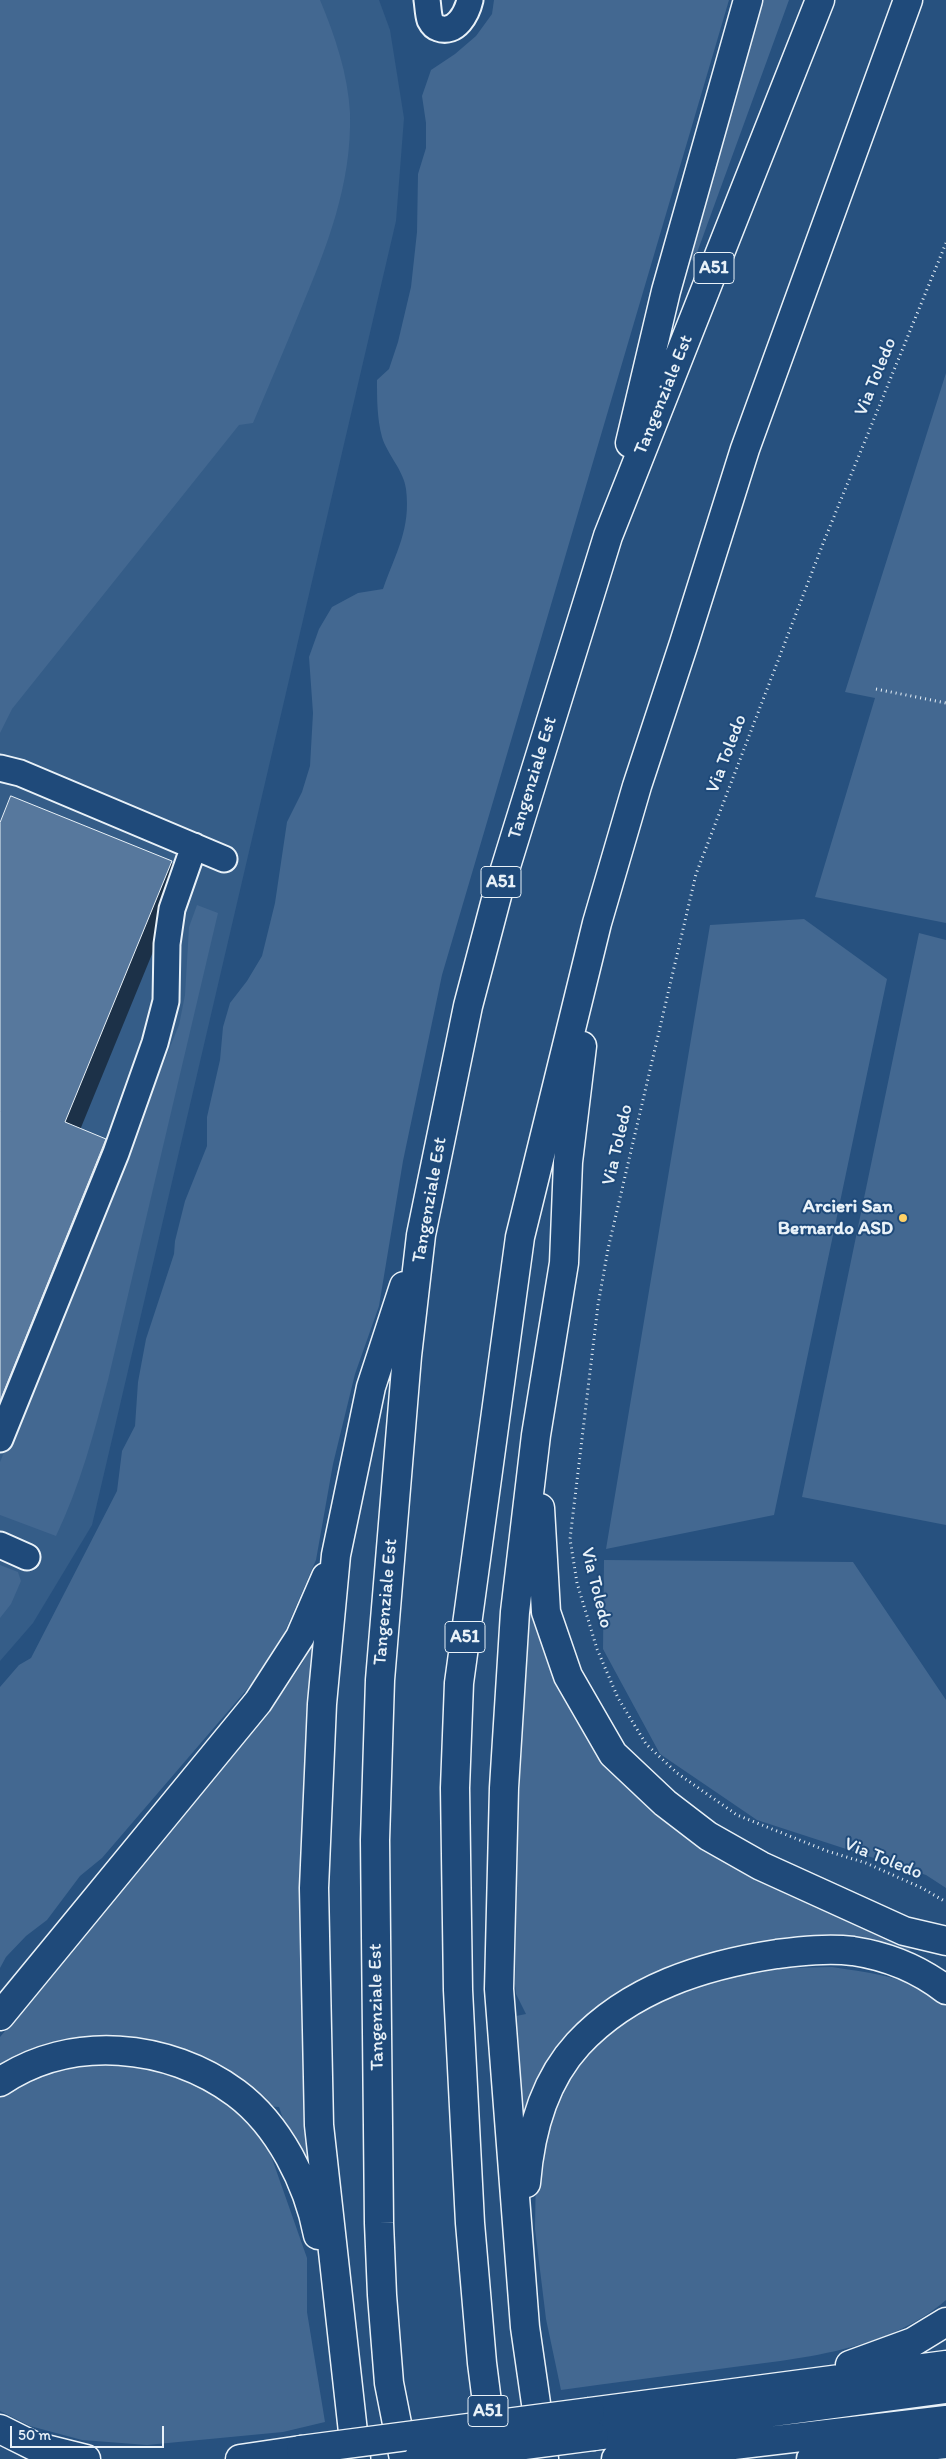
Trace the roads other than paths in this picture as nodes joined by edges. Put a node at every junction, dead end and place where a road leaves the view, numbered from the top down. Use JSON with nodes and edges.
{"nodes":[{"id":1,"x":427,"y":0,"type":"edge"},
{"id":2,"x":470,"y":0,"type":"edge"},
{"id":3,"x":748,"y":0,"type":"edge"},
{"id":4,"x":820,"y":0,"type":"edge"},
{"id":5,"x":908,"y":0,"type":"edge"},
{"id":6,"x":608,"y":536,"type":"junction"},
{"id":7,"x":0,"y":768,"type":"edge"},
{"id":8,"x":194,"y":846,"type":"junction"},
{"id":9,"x":224,"y":858,"type":"dead end"},
{"id":10,"x":597,"y":923,"type":"junction"},
{"id":11,"x":421,"y":1235,"type":"junction"},
{"id":12,"x":536,"y":1435,"type":"junction"},
{"id":13,"x":0,"y":1439,"type":"edge"},
{"id":14,"x":0,"y":1545,"type":"edge"},
{"id":15,"x":336,"y":1555,"type":"junction"},
{"id":16,"x":27,"y":1557,"type":"dead end"},
{"id":17,"x":904,"y":1931,"type":"junction"},
{"id":18,"x":946,"y":1940,"type":"edge"},
{"id":19,"x":946,"y":1954,"type":"edge"},
{"id":20,"x":26,"y":1984,"type":"junction"},
{"id":21,"x":946,"y":1990,"type":"edge"},
{"id":22,"x":0,"y":2008,"type":"edge"},
{"id":23,"x":0,"y":2016,"type":"edge"},
{"id":24,"x":0,"y":2082,"type":"edge"},
{"id":25,"x":946,"y":2322,"type":"edge"},
{"id":26,"x":525,"y":2327,"type":"junction"},
{"id":27,"x":946,"y":2365,"type":"edge"},
{"id":28,"x":946,"y":2389,"type":"edge"},
{"id":29,"x":736,"y":2392,"type":"junction"},
{"id":30,"x":350,"y":2410,"type":"junction"},
{"id":31,"x":946,"y":2420,"type":"edge"},
{"id":32,"x":592,"y":2424,"type":"junction"},
{"id":33,"x":0,"y":2428,"type":"edge"},
{"id":34,"x":946,"y":2444,"type":"edge"},
{"id":35,"x":86,"y":2459,"type":"edge"},
{"id":36,"x":240,"y":2459,"type":"edge"},
{"id":37,"x":356,"y":2459,"type":"edge"},
{"id":38,"x":404,"y":2459,"type":"edge"},
{"id":39,"x":418,"y":2459,"type":"edge"},
{"id":40,"x":494,"y":2459,"type":"edge"},
{"id":41,"x":544,"y":2459,"type":"edge"},
{"id":42,"x":616,"y":2459,"type":"edge"},
{"id":43,"x":812,"y":2459,"type":"edge"}],
"edges":[{"from":1,"to":2,"type":"street"},
{"from":3,"to":6,"type":"highway"},
{"from":4,"to":6,"type":"highway","name":"Tangenziale Est","number":"A51"},
{"from":5,"to":10,"type":"highway","number":"A51"},
{"from":6,"to":11,"type":"highway","name":"Tangenziale Est","number":"A51"},
{"from":7,"to":8,"type":"street"},
{"from":8,"to":9,"type":"street"},
{"from":8,"to":13,"type":"street"},
{"from":10,"to":12,"type":"highway"},
{"from":10,"to":40,"type":"highway","number":"A51"},
{"from":11,"to":15,"type":"highway"},
{"from":11,"to":38,"type":"highway","name":"Tangenziale Est","number":"A51"},
{"from":12,"to":17,"type":"highway"},
{"from":12,"to":26,"type":"highway"},
{"from":14,"to":16,"type":"street"},
{"from":15,"to":20,"type":"highway"},
{"from":15,"to":30,"type":"highway"},
{"from":17,"to":18,"type":"highway"},
{"from":17,"to":19,"type":"highway"},
{"from":20,"to":22,"type":"highway"},
{"from":20,"to":23,"type":"highway"},
{"from":21,"to":26,"type":"highway"},
{"from":24,"to":30,"type":"highway"},
{"from":25,"to":29,"type":"highway"},
{"from":26,"to":41,"type":"highway"},
{"from":27,"to":29,"type":"highway"},
{"from":28,"to":32,"type":"highway"},
{"from":29,"to":32,"type":"highway"},
{"from":30,"to":37,"type":"highway"},
{"from":31,"to":42,"type":"highway"},
{"from":32,"to":36,"type":"highway","bridge":true},
{"from":32,"to":39,"type":"highway","bridge":true},
{"from":33,"to":35,"type":"highway"},
{"from":34,"to":43,"type":"highway"}]}
